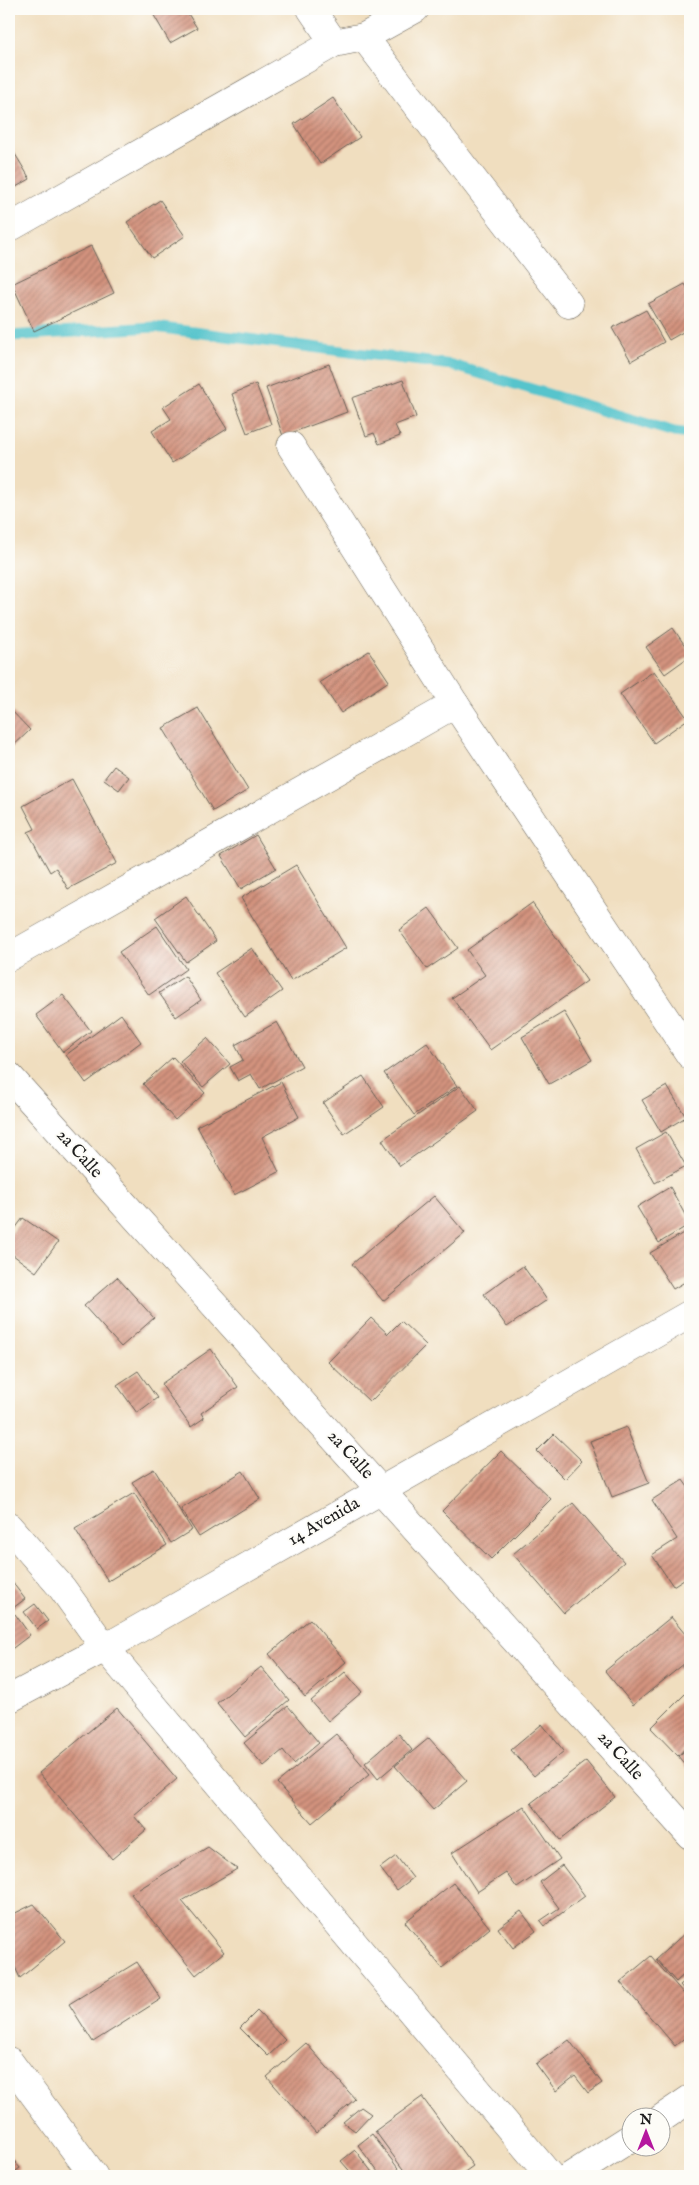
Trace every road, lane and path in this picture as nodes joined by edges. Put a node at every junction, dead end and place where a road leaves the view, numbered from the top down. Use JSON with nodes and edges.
{"nodes":[{"id":1,"x":310,"y":9,"type":"edge"},
{"id":2,"x":415,"y":9,"type":"edge"},
{"id":3,"x":364,"y":37,"type":"junction"},
{"id":4,"x":334,"y":42,"type":"junction"},
{"id":5,"x":9,"y":228,"type":"edge"},
{"id":6,"x":569,"y":304,"type":"dead end"},
{"id":7,"x":291,"y":446,"type":"dead end"},
{"id":8,"x":455,"y":704,"type":"junction"},
{"id":9,"x":9,"y":957,"type":"edge"},
{"id":10,"x":690,"y":1054,"type":"edge"},
{"id":11,"x":9,"y":1076,"type":"edge"},
{"id":12,"x":690,"y":1314,"type":"edge"},
{"id":13,"x":381,"y":1489,"type":"junction"},
{"id":14,"x":9,"y":1527,"type":"edge"},
{"id":15,"x":105,"y":1648,"type":"junction"},
{"id":16,"x":9,"y":1699,"type":"edge"},
{"id":17,"x":690,"y":1834,"type":"edge"},
{"id":18,"x":9,"y":2062,"type":"edge"},
{"id":19,"x":690,"y":2099,"type":"edge"},
{"id":20,"x":672,"y":2111,"type":"edge"},
{"id":21,"x":622,"y":2143,"type":"edge"},
{"id":22,"x":94,"y":2176,"type":"edge"},
{"id":23,"x":550,"y":2176,"type":"edge"},
{"id":24,"x":571,"y":2176,"type":"edge"}],
"edges":[{"from":1,"to":4,"type":"street"},
{"from":2,"to":3,"type":"street"},
{"from":3,"to":4,"type":"street"},
{"from":3,"to":6,"type":"street"},
{"from":4,"to":5,"type":"street"},
{"from":7,"to":8,"type":"street"},
{"from":8,"to":9,"type":"street"},
{"from":8,"to":10,"type":"street"},
{"from":11,"to":13,"type":"street","name":"2a Calle"},
{"from":12,"to":13,"type":"street","name":"14 Avenida"},
{"from":13,"to":15,"type":"street","name":"14 Avenida"},
{"from":13,"to":17,"type":"street","name":"2a Calle"},
{"from":14,"to":15,"type":"street"},
{"from":15,"to":16,"type":"street","name":"14 Avenida"},
{"from":15,"to":23,"type":"street"},
{"from":18,"to":22,"type":"street"},
{"from":19,"to":20,"type":"street"},
{"from":21,"to":24,"type":"street"}]}
